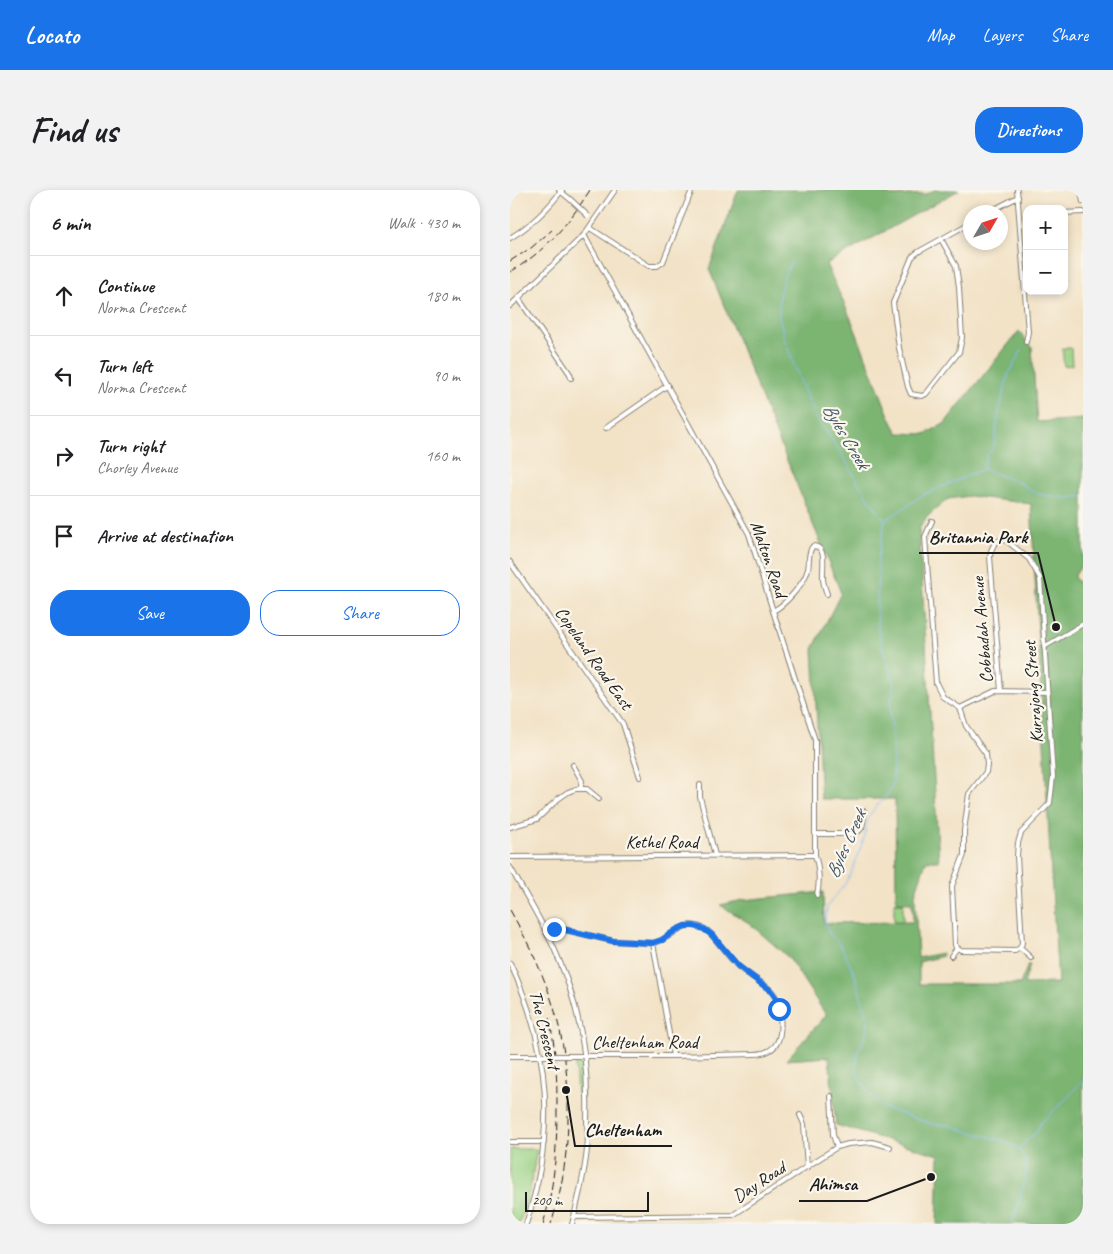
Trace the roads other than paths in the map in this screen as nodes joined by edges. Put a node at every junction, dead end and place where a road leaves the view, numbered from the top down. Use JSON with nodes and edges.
{"nodes":[{"id":1,"x":615,"y":190,"type":"edge"},
{"id":2,"x":692,"y":190,"type":"edge"},
{"id":3,"x":1017,"y":190,"type":"edge"},
{"id":4,"x":1081,"y":190,"type":"edge"},
{"id":5,"x":561,"y":191,"type":"edge"},
{"id":6,"x":1018,"y":196,"type":"junction"},
{"id":7,"x":1083,"y":202,"type":"edge"},
{"id":8,"x":1002,"y":205,"type":"edge"},
{"id":9,"x":1083,"y":212,"type":"edge"},
{"id":10,"x":1068,"y":213,"type":"edge"},
{"id":11,"x":1020,"y":218,"type":"junction"},
{"id":12,"x":1023,"y":218,"type":"edge"},
{"id":13,"x":594,"y":221,"type":"junction"},
{"id":14,"x":963,"y":227,"type":"edge"},
{"id":15,"x":590,"y":228,"type":"junction"},
{"id":16,"x":584,"y":235,"type":"junction"},
{"id":17,"x":510,"y":238,"type":"edge"},
{"id":18,"x":941,"y":239,"type":"junction"},
{"id":19,"x":519,"y":298,"type":"junction"},
{"id":20,"x":510,"y":306,"type":"edge"},
{"id":21,"x":1026,"y":342,"type":"dead end"},
{"id":22,"x":571,"y":378,"type":"dead end"},
{"id":23,"x":668,"y":385,"type":"junction"},
{"id":24,"x":606,"y":428,"type":"dead end"},
{"id":25,"x":932,"y":521,"type":"dead end"},
{"id":26,"x":510,"y":562,"type":"edge"},
{"id":27,"x":1040,"y":578,"type":"joint"},
{"id":28,"x":827,"y":594,"type":"dead end"},
{"id":29,"x":772,"y":612,"type":"junction"},
{"id":30,"x":1083,"y":624,"type":"edge"},
{"id":31,"x":1044,"y":647,"type":"junction"},
{"id":32,"x":1001,"y":691,"type":"junction"},
{"id":33,"x":1047,"y":692,"type":"junction"},
{"id":34,"x":960,"y":708,"type":"junction"},
{"id":35,"x":573,"y":765,"type":"dead end"},
{"id":36,"x":640,"y":777,"type":"dead end"},
{"id":37,"x":700,"y":785,"type":"dead end"},
{"id":38,"x":580,"y":789,"type":"junction"},
{"id":39,"x":598,"y":799,"type":"dead end"},
{"id":40,"x":864,"y":811,"type":"dead end"},
{"id":41,"x":510,"y":826,"type":"edge"},
{"id":42,"x":815,"y":834,"type":"junction"},
{"id":43,"x":714,"y":855,"type":"junction"},
{"id":44,"x":815,"y":855,"type":"junction"},
{"id":45,"x":510,"y":857,"type":"edge"},
{"id":46,"x":510,"y":867,"type":"edge"},
{"id":47,"x":817,"y":895,"type":"dead end"},
{"id":48,"x":547,"y":933,"type":"junction"},
{"id":49,"x":653,"y":943,"type":"junction"},
{"id":50,"x":957,"y":948,"type":"junction"},
{"id":51,"x":1020,"y":948,"type":"junction"},
{"id":52,"x":951,"y":956,"type":"dead end"},
{"id":53,"x":1031,"y":958,"type":"dead end"},
{"id":54,"x":510,"y":963,"type":"edge"},
{"id":55,"x":513,"y":974,"type":"edge"},
{"id":56,"x":510,"y":1056,"type":"edge"},
{"id":57,"x":541,"y":1056,"type":"junction"},
{"id":58,"x":585,"y":1056,"type":"junction"},
{"id":59,"x":673,"y":1056,"type":"junction"},
{"id":60,"x":831,"y":1096,"type":"dead end"},
{"id":61,"x":800,"y":1115,"type":"dead end"},
{"id":62,"x":510,"y":1142,"type":"edge"},
{"id":63,"x":544,"y":1142,"type":"junction"},
{"id":64,"x":837,"y":1147,"type":"junction"},
{"id":65,"x":890,"y":1147,"type":"dead end"},
{"id":66,"x":806,"y":1167,"type":"junction"},
{"id":67,"x":574,"y":1217,"type":"junction"},
{"id":68,"x":526,"y":1224,"type":"edge"},
{"id":69,"x":572,"y":1224,"type":"edge"}],
"edges":[{"from":1,"to":13,"type":"street"},
{"from":2,"to":15,"type":"street"},
{"from":3,"to":6,"type":"street"},
{"from":4,"to":7,"type":"street"},
{"from":5,"to":13,"type":"street","bridge":true},
{"from":5,"to":17,"type":"street"},
{"from":6,"to":8,"type":"street"},
{"from":6,"to":11,"type":"street"},
{"from":9,"to":10,"type":"street"},
{"from":11,"to":12,"type":"street"},
{"from":11,"to":21,"type":"street"},
{"from":13,"to":15,"type":"street"},
{"from":14,"to":18,"type":"street"},
{"from":15,"to":16,"type":"street"},
{"from":16,"to":19,"type":"street"},
{"from":16,"to":23,"type":"street","name":"Malton Road"},
{"from":18,"to":18,"type":"street"},
{"from":19,"to":20,"type":"street"},
{"from":19,"to":22,"type":"street"},
{"from":23,"to":24,"type":"street"},
{"from":23,"to":29,"type":"street","name":"Malton Road"},
{"from":25,"to":34,"type":"street"},
{"from":26,"to":36,"type":"street","name":"Copeland Road East"},
{"from":27,"to":31,"type":"street","name":"Kurrajong Street"},
{"from":27,"to":32,"type":"street","name":"Cobbadah Avenue"},
{"from":28,"to":29,"type":"street"},
{"from":29,"to":42,"type":"street","name":"Malton Road"},
{"from":30,"to":31,"type":"street"},
{"from":31,"to":33,"type":"street","name":"Kurrajong Street"},
{"from":32,"to":33,"type":"street"},
{"from":32,"to":34,"type":"street"},
{"from":33,"to":51,"type":"street","name":"Kurrajong Street"},
{"from":34,"to":50,"type":"street"},
{"from":35,"to":38,"type":"street"},
{"from":37,"to":43,"type":"street"},
{"from":38,"to":39,"type":"street"},
{"from":38,"to":41,"type":"street"},
{"from":40,"to":42,"type":"street"},
{"from":42,"to":44,"type":"street","name":"Malton Road"},
{"from":43,"to":44,"type":"street","name":"Kethel Road"},
{"from":43,"to":45,"type":"street","name":"Kethel Road"},
{"from":44,"to":47,"type":"street","name":"Malton Road"},
{"from":46,"to":48,"type":"street"},
{"from":48,"to":49,"type":"street"},
{"from":48,"to":58,"type":"street"},
{"from":49,"to":59,"type":"street"},
{"from":49,"to":59,"type":"street","name":"Cheltenham Road"},
{"from":50,"to":51,"type":"street"},
{"from":50,"to":52,"type":"street"},
{"from":51,"to":53,"type":"street"},
{"from":54,"to":55,"type":"street","name":"The Crescent"},
{"from":55,"to":57,"type":"street","name":"The Crescent"},
{"from":56,"to":57,"type":"street","name":"Cheltenham Road"},
{"from":57,"to":58,"type":"street","name":"Cheltenham Road","bridge":true},
{"from":57,"to":63,"type":"street","name":"The Crescent"},
{"from":58,"to":59,"type":"street","name":"Cheltenham Road"},
{"from":58,"to":67,"type":"street"},
{"from":60,"to":64,"type":"street"},
{"from":61,"to":66,"type":"street"},
{"from":62,"to":63,"type":"street"},
{"from":63,"to":68,"type":"street","name":"The Crescent"},
{"from":64,"to":65,"type":"street","name":"Day Road"},
{"from":64,"to":66,"type":"street","name":"Day Road"},
{"from":66,"to":67,"type":"street","name":"Day Road"},
{"from":67,"to":69,"type":"street"}]}
